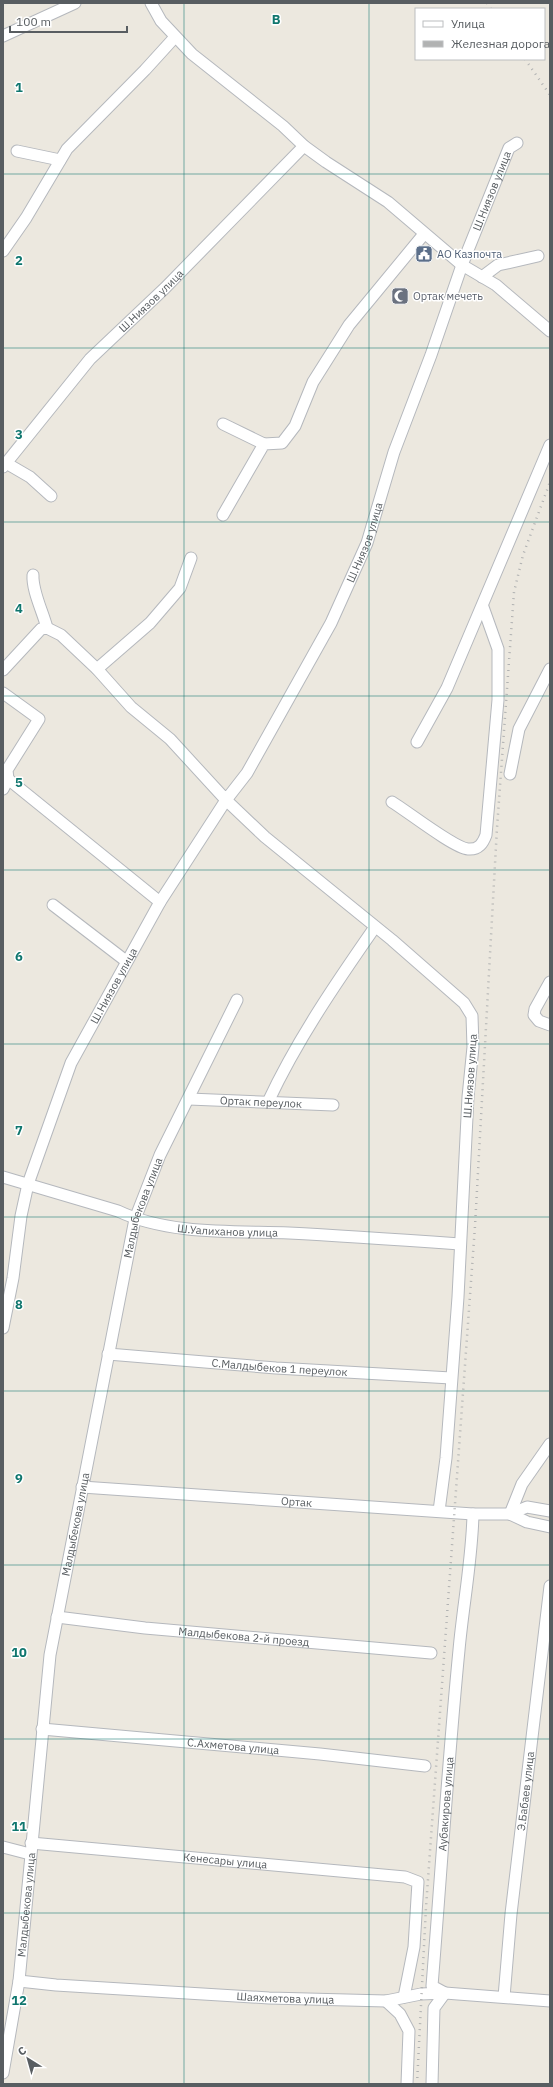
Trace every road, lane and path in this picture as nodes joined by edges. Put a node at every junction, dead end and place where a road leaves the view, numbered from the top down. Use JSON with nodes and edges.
{"nodes":[{"id":1,"x":75,"y":3,"type":"edge"},
{"id":2,"x":151,"y":3,"type":"edge"},
{"id":3,"x":3,"y":36,"type":"edge"},
{"id":4,"x":175,"y":37,"type":"junction"},
{"id":5,"x":517,"y":143,"type":"dead end"},
{"id":6,"x":304,"y":146,"type":"junction"},
{"id":7,"x":17,"y":151,"type":"dead end"},
{"id":8,"x":60,"y":160,"type":"junction"},
{"id":9,"x":424,"y":234,"type":"junction"},
{"id":10,"x":3,"y":251,"type":"edge"},
{"id":11,"x":538,"y":256,"type":"dead end"},
{"id":12,"x":462,"y":265,"type":"junction"},
{"id":13,"x":482,"y":277,"type":"junction"},
{"id":14,"x":550,"y":331,"type":"edge"},
{"id":15,"x":223,"y":424,"type":"dead end"},
{"id":16,"x":264,"y":444,"type":"junction"},
{"id":17,"x":550,"y":445,"type":"edge"},
{"id":18,"x":4,"y":465,"type":"edge"},
{"id":19,"x":51,"y":496,"type":"dead end"},
{"id":20,"x":223,"y":515,"type":"dead end"},
{"id":21,"x":191,"y":558,"type":"dead end"},
{"id":22,"x":33,"y":575,"type":"dead end"},
{"id":23,"x":483,"y":607,"type":"junction"},
{"id":24,"x":47,"y":628,"type":"junction"},
{"id":25,"x":97,"y":669,"type":"junction"},
{"id":26,"x":550,"y":669,"type":"edge"},
{"id":27,"x":3,"y":670,"type":"edge"},
{"id":28,"x":3,"y":693,"type":"edge"},
{"id":29,"x":417,"y":742,"type":"dead end"},
{"id":30,"x":510,"y":774,"type":"dead end"},
{"id":31,"x":5,"y":784,"type":"edge"},
{"id":32,"x":226,"y":800,"type":"junction"},
{"id":33,"x":392,"y":802,"type":"dead end"},
{"id":34,"x":160,"y":902,"type":"junction"},
{"id":35,"x":53,"y":905,"type":"dead end"},
{"id":36,"x":375,"y":927,"type":"junction"},
{"id":37,"x":126,"y":961,"type":"junction"},
{"id":38,"x":550,"y":982,"type":"edge"},
{"id":39,"x":237,"y":1000,"type":"dead end"},
{"id":40,"x":550,"y":1026,"type":"edge"},
{"id":41,"x":189,"y":1099,"type":"junction"},
{"id":42,"x":268,"y":1102,"type":"junction"},
{"id":43,"x":333,"y":1105,"type":"dead end"},
{"id":44,"x":3,"y":1177,"type":"edge"},
{"id":45,"x":28,"y":1184,"type":"junction"},
{"id":46,"x":135,"y":1219,"type":"junction"},
{"id":47,"x":460,"y":1244,"type":"junction"},
{"id":48,"x":3,"y":1328,"type":"edge"},
{"id":49,"x":108,"y":1354,"type":"junction"},
{"id":50,"x":451,"y":1378,"type":"junction"},
{"id":51,"x":550,"y":1444,"type":"edge"},
{"id":52,"x":82,"y":1487,"type":"junction"},
{"id":53,"x":438,"y":1511,"type":"junction"},
{"id":54,"x":550,"y":1511,"type":"edge"},
{"id":55,"x":473,"y":1514,"type":"junction"},
{"id":56,"x":510,"y":1514,"type":"junction"},
{"id":57,"x":550,"y":1527,"type":"edge"},
{"id":58,"x":550,"y":1586,"type":"edge"},
{"id":59,"x":57,"y":1617,"type":"junction"},
{"id":60,"x":431,"y":1652,"type":"dead end"},
{"id":61,"x":42,"y":1729,"type":"junction"},
{"id":62,"x":425,"y":1766,"type":"dead end"},
{"id":63,"x":3,"y":1847,"type":"edge"},
{"id":64,"x":30,"y":1848,"type":"junction"},
{"id":65,"x":20,"y":1980,"type":"junction"},
{"id":66,"x":445,"y":1993,"type":"junction"},
{"id":67,"x":404,"y":1997,"type":"junction"},
{"id":68,"x":504,"y":1997,"type":"junction"},
{"id":69,"x":386,"y":2001,"type":"junction"},
{"id":70,"x":550,"y":2001,"type":"edge"},
{"id":71,"x":3,"y":2073,"type":"edge"},
{"id":72,"x":407,"y":2084,"type":"edge"},
{"id":73,"x":432,"y":2084,"type":"edge"}],
"edges":[{"from":1,"to":3,"type":"street"},
{"from":2,"to":4,"type":"street"},
{"from":4,"to":6,"type":"street"},
{"from":4,"to":8,"type":"street"},
{"from":5,"to":12,"type":"street","name":"Ш.Ниязов улица"},
{"from":6,"to":9,"type":"street"},
{"from":6,"to":18,"type":"street","name":"Ш.Ниязов улица"},
{"from":7,"to":8,"type":"street"},
{"from":8,"to":10,"type":"street"},
{"from":9,"to":12,"type":"street"},
{"from":9,"to":16,"type":"street"},
{"from":11,"to":13,"type":"street"},
{"from":12,"to":13,"type":"street"},
{"from":12,"to":32,"type":"street","name":"Ш.Ниязов улица"},
{"from":13,"to":14,"type":"street"},
{"from":15,"to":16,"type":"street"},
{"from":16,"to":20,"type":"street"},
{"from":17,"to":23,"type":"street"},
{"from":18,"to":19,"type":"street","name":"Ш.Ниязов улица"},
{"from":21,"to":25,"type":"street"},
{"from":22,"to":24,"type":"street"},
{"from":23,"to":29,"type":"street"},
{"from":23,"to":33,"type":"street"},
{"from":24,"to":25,"type":"street","name":"Ш.Ниязов улица"},
{"from":24,"to":27,"type":"street"},
{"from":25,"to":32,"type":"street","name":"Ш.Ниязов улица"},
{"from":26,"to":30,"type":"street"},
{"from":28,"to":31,"type":"street"},
{"from":31,"to":34,"type":"street"},
{"from":32,"to":34,"type":"street","name":"Ш.Ниязов улица"},
{"from":32,"to":36,"type":"street","name":"Ш.Ниязов улица"},
{"from":34,"to":37,"type":"street","name":"Ш.Ниязов улица"},
{"from":35,"to":37,"type":"street"},
{"from":36,"to":42,"type":"street"},
{"from":36,"to":47,"type":"street","name":"Ш.Ниязов улица"},
{"from":37,"to":45,"type":"street","name":"Ш.Ниязов улица"},
{"from":38,"to":40,"type":"street"},
{"from":39,"to":41,"type":"street","name":"Малдыбекова улица"},
{"from":41,"to":42,"type":"street","name":"Ортак переулок"},
{"from":41,"to":46,"type":"street","name":"Малдыбекова улица"},
{"from":42,"to":43,"type":"street","name":"Ортак переулок"},
{"from":44,"to":45,"type":"street","name":"Ш.Уалиханов улица"},
{"from":45,"to":46,"type":"street","name":"Ш.Уалиханов улица"},
{"from":45,"to":48,"type":"street","name":"Ш.Ниязов улица"},
{"from":46,"to":47,"type":"street","name":"Ш.Уалиханов улица"},
{"from":46,"to":49,"type":"street","name":"Малдыбекова улица"},
{"from":47,"to":50,"type":"street","name":"Ш.Ниязов улица"},
{"from":49,"to":50,"type":"street","name":"С.Малдыбеков 1 переулок"},
{"from":49,"to":52,"type":"street","name":"Малдыбекова улица"},
{"from":50,"to":53,"type":"street","name":"Ш.Ниязов улица"},
{"from":51,"to":56,"type":"street"},
{"from":52,"to":53,"type":"street","name":"Ортак"},
{"from":52,"to":59,"type":"street","name":"Малдыбекова улица"},
{"from":53,"to":55,"type":"street","name":"Ортак"},
{"from":54,"to":56,"type":"street","name":"Ортак"},
{"from":55,"to":56,"type":"street","name":"Ортак"},
{"from":55,"to":66,"type":"street","name":"Аубакирова улица"},
{"from":56,"to":57,"type":"street","name":"Ортак"},
{"from":58,"to":68,"type":"street","name":"Э.Бабаев улица"},
{"from":59,"to":60,"type":"street","name":"Малдыбекова 2-й проезд"},
{"from":59,"to":61,"type":"street","name":"Малдыбекова улица"},
{"from":61,"to":62,"type":"street","name":"С.Ахметова улица"},
{"from":61,"to":64,"type":"street","name":"Малдыбекова улица"},
{"from":63,"to":64,"type":"street","name":"Кенесары улица"},
{"from":64,"to":65,"type":"street","name":"Малдыбекова улица"},
{"from":64,"to":67,"type":"street","name":"Кенесары улица"},
{"from":65,"to":69,"type":"street","name":"Шаяхметова улица"},
{"from":65,"to":71,"type":"street","name":"Малдыбекова улица"},
{"from":66,"to":67,"type":"street","name":"Шаяхметова улица"},
{"from":66,"to":68,"type":"street","name":"Шаяхметова улица"},
{"from":66,"to":73,"type":"street"},
{"from":67,"to":69,"type":"street","name":"Шаяхметова улица"},
{"from":68,"to":70,"type":"street","name":"Шаяхметова улица"},
{"from":69,"to":72,"type":"street"}]}
